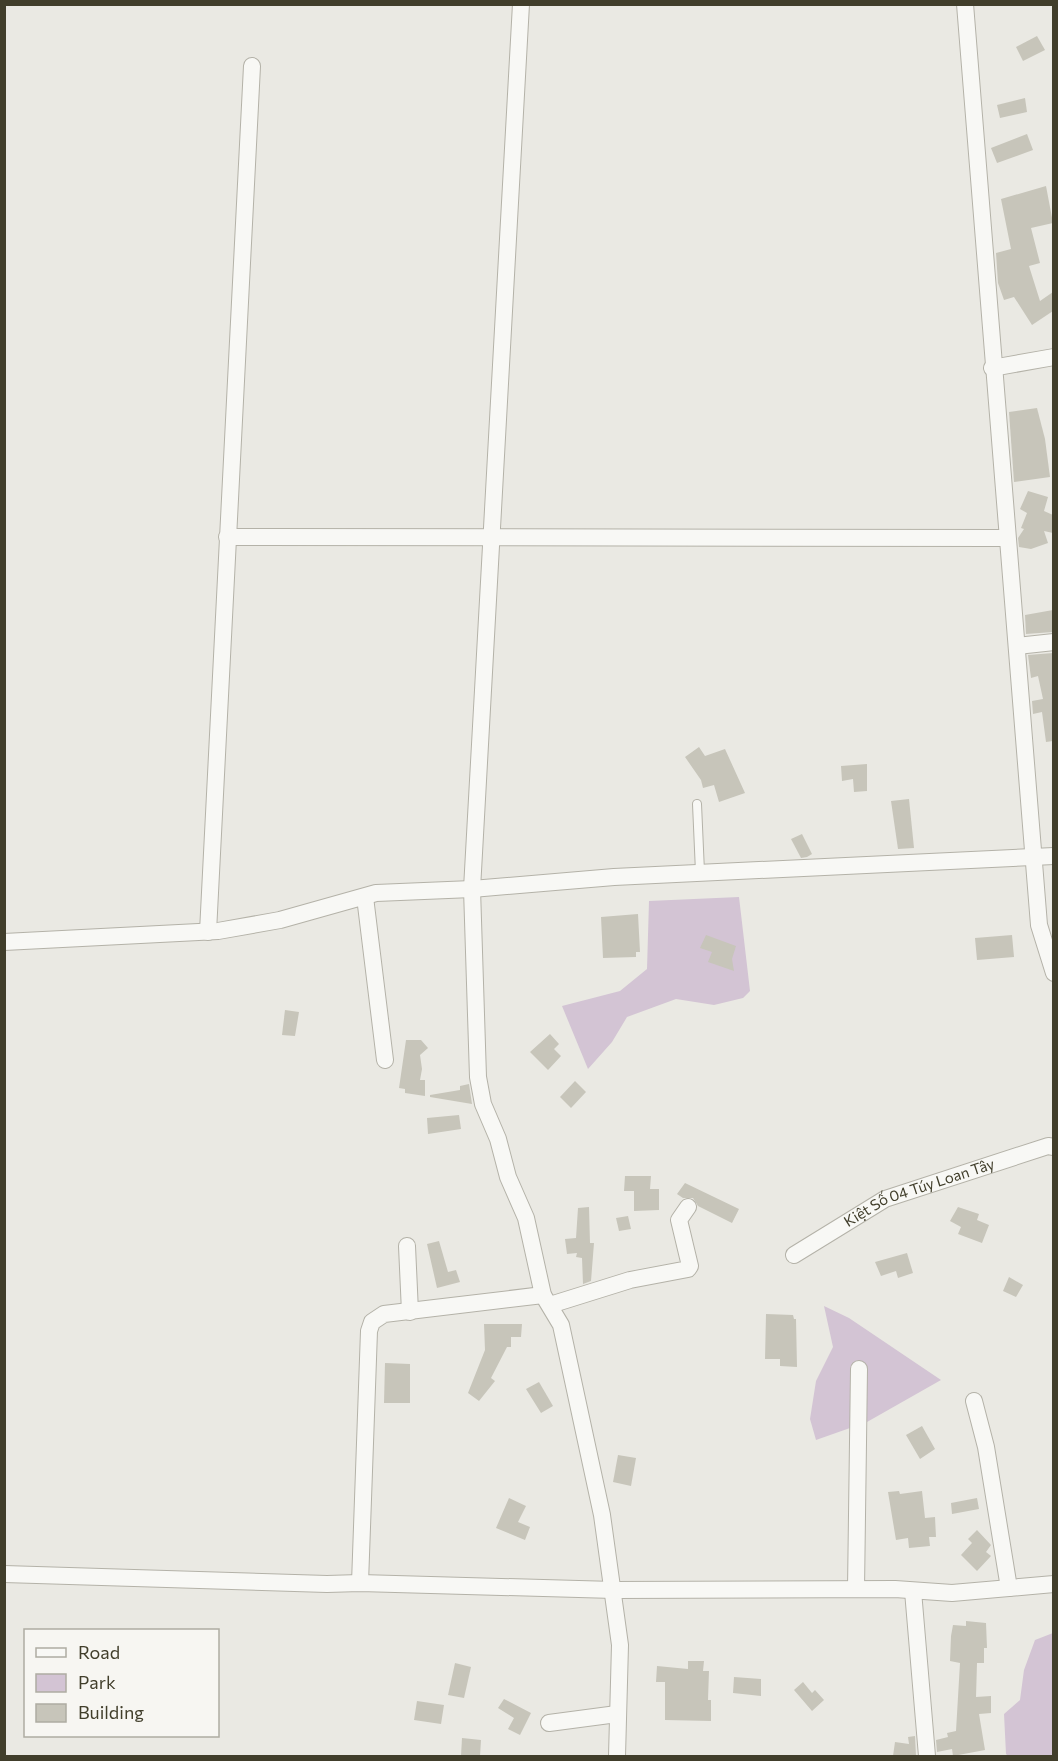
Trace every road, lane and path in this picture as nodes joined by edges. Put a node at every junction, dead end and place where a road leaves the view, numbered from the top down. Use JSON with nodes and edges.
{"nodes":[{"id":1,"x":521,"y":4,"type":"edge"},
{"id":2,"x":964,"y":4,"type":"edge"},
{"id":3,"x":252,"y":66,"type":"dead end"},
{"id":4,"x":1053,"y":357,"type":"edge"},
{"id":5,"x":992,"y":368,"type":"junction"},
{"id":6,"x":227,"y":537,"type":"junction"},
{"id":7,"x":491,"y":538,"type":"junction"},
{"id":8,"x":1006,"y":538,"type":"junction"},
{"id":9,"x":1053,"y":642,"type":"edge"},
{"id":10,"x":1017,"y":646,"type":"junction"},
{"id":11,"x":697,"y":804,"type":"dead end"},
{"id":12,"x":1033,"y":856,"type":"junction"},
{"id":13,"x":1053,"y":856,"type":"edge"},
{"id":14,"x":700,"y":872,"type":"junction"},
{"id":15,"x":472,"y":889,"type":"junction"},
{"id":16,"x":365,"y":897,"type":"junction"},
{"id":17,"x":208,"y":932,"type":"junction"},
{"id":18,"x":4,"y":942,"type":"edge"},
{"id":19,"x":1053,"y":973,"type":"edge"},
{"id":20,"x":385,"y":1060,"type":"dead end"},
{"id":21,"x":1053,"y":1147,"type":"edge"},
{"id":22,"x":688,"y":1207,"type":"dead end"},
{"id":23,"x":407,"y":1246,"type":"dead end"},
{"id":24,"x":794,"y":1255,"type":"dead end"},
{"id":25,"x":546,"y":1300,"type":"junction"},
{"id":26,"x":410,"y":1312,"type":"junction"},
{"id":27,"x":859,"y":1369,"type":"dead end"},
{"id":28,"x":974,"y":1401,"type":"dead end"},
{"id":29,"x":4,"y":1574,"type":"edge"},
{"id":30,"x":360,"y":1582,"type":"junction"},
{"id":31,"x":1053,"y":1584,"type":"edge"},
{"id":32,"x":1009,"y":1588,"type":"junction"},
{"id":33,"x":856,"y":1589,"type":"junction"},
{"id":34,"x":614,"y":1590,"type":"junction"},
{"id":35,"x":913,"y":1592,"type":"junction"},
{"id":36,"x":617,"y":1714,"type":"junction"},
{"id":37,"x":549,"y":1723,"type":"dead end"},
{"id":38,"x":617,"y":1756,"type":"edge"},
{"id":39,"x":927,"y":1756,"type":"edge"}],
"edges":[{"from":1,"to":7,"type":"street"},
{"from":2,"to":5,"type":"street"},
{"from":3,"to":6,"type":"street"},
{"from":4,"to":5,"type":"street"},
{"from":5,"to":8,"type":"street"},
{"from":6,"to":7,"type":"street"},
{"from":6,"to":17,"type":"street"},
{"from":7,"to":8,"type":"street"},
{"from":7,"to":15,"type":"street"},
{"from":8,"to":10,"type":"street"},
{"from":9,"to":10,"type":"street"},
{"from":10,"to":12,"type":"street"},
{"from":11,"to":14,"type":"lane"},
{"from":12,"to":13,"type":"street"},
{"from":12,"to":14,"type":"street"},
{"from":12,"to":19,"type":"street"},
{"from":14,"to":15,"type":"street"},
{"from":15,"to":16,"type":"street"},
{"from":15,"to":25,"type":"street"},
{"from":16,"to":17,"type":"street"},
{"from":16,"to":20,"type":"street"},
{"from":17,"to":18,"type":"street"},
{"from":21,"to":24,"type":"street","name":"Kiệt Số 04 Túy Loan Tây"},
{"from":22,"to":25,"type":"street"},
{"from":23,"to":26,"type":"street"},
{"from":25,"to":26,"type":"street"},
{"from":25,"to":34,"type":"street"},
{"from":26,"to":30,"type":"street"},
{"from":27,"to":33,"type":"street"},
{"from":28,"to":32,"type":"street"},
{"from":29,"to":30,"type":"street"},
{"from":30,"to":34,"type":"street"},
{"from":31,"to":32,"type":"street"},
{"from":32,"to":35,"type":"street"},
{"from":33,"to":34,"type":"street"},
{"from":33,"to":35,"type":"street"},
{"from":34,"to":36,"type":"street"},
{"from":35,"to":39,"type":"street"},
{"from":36,"to":37,"type":"street"},
{"from":36,"to":38,"type":"street"}]}
